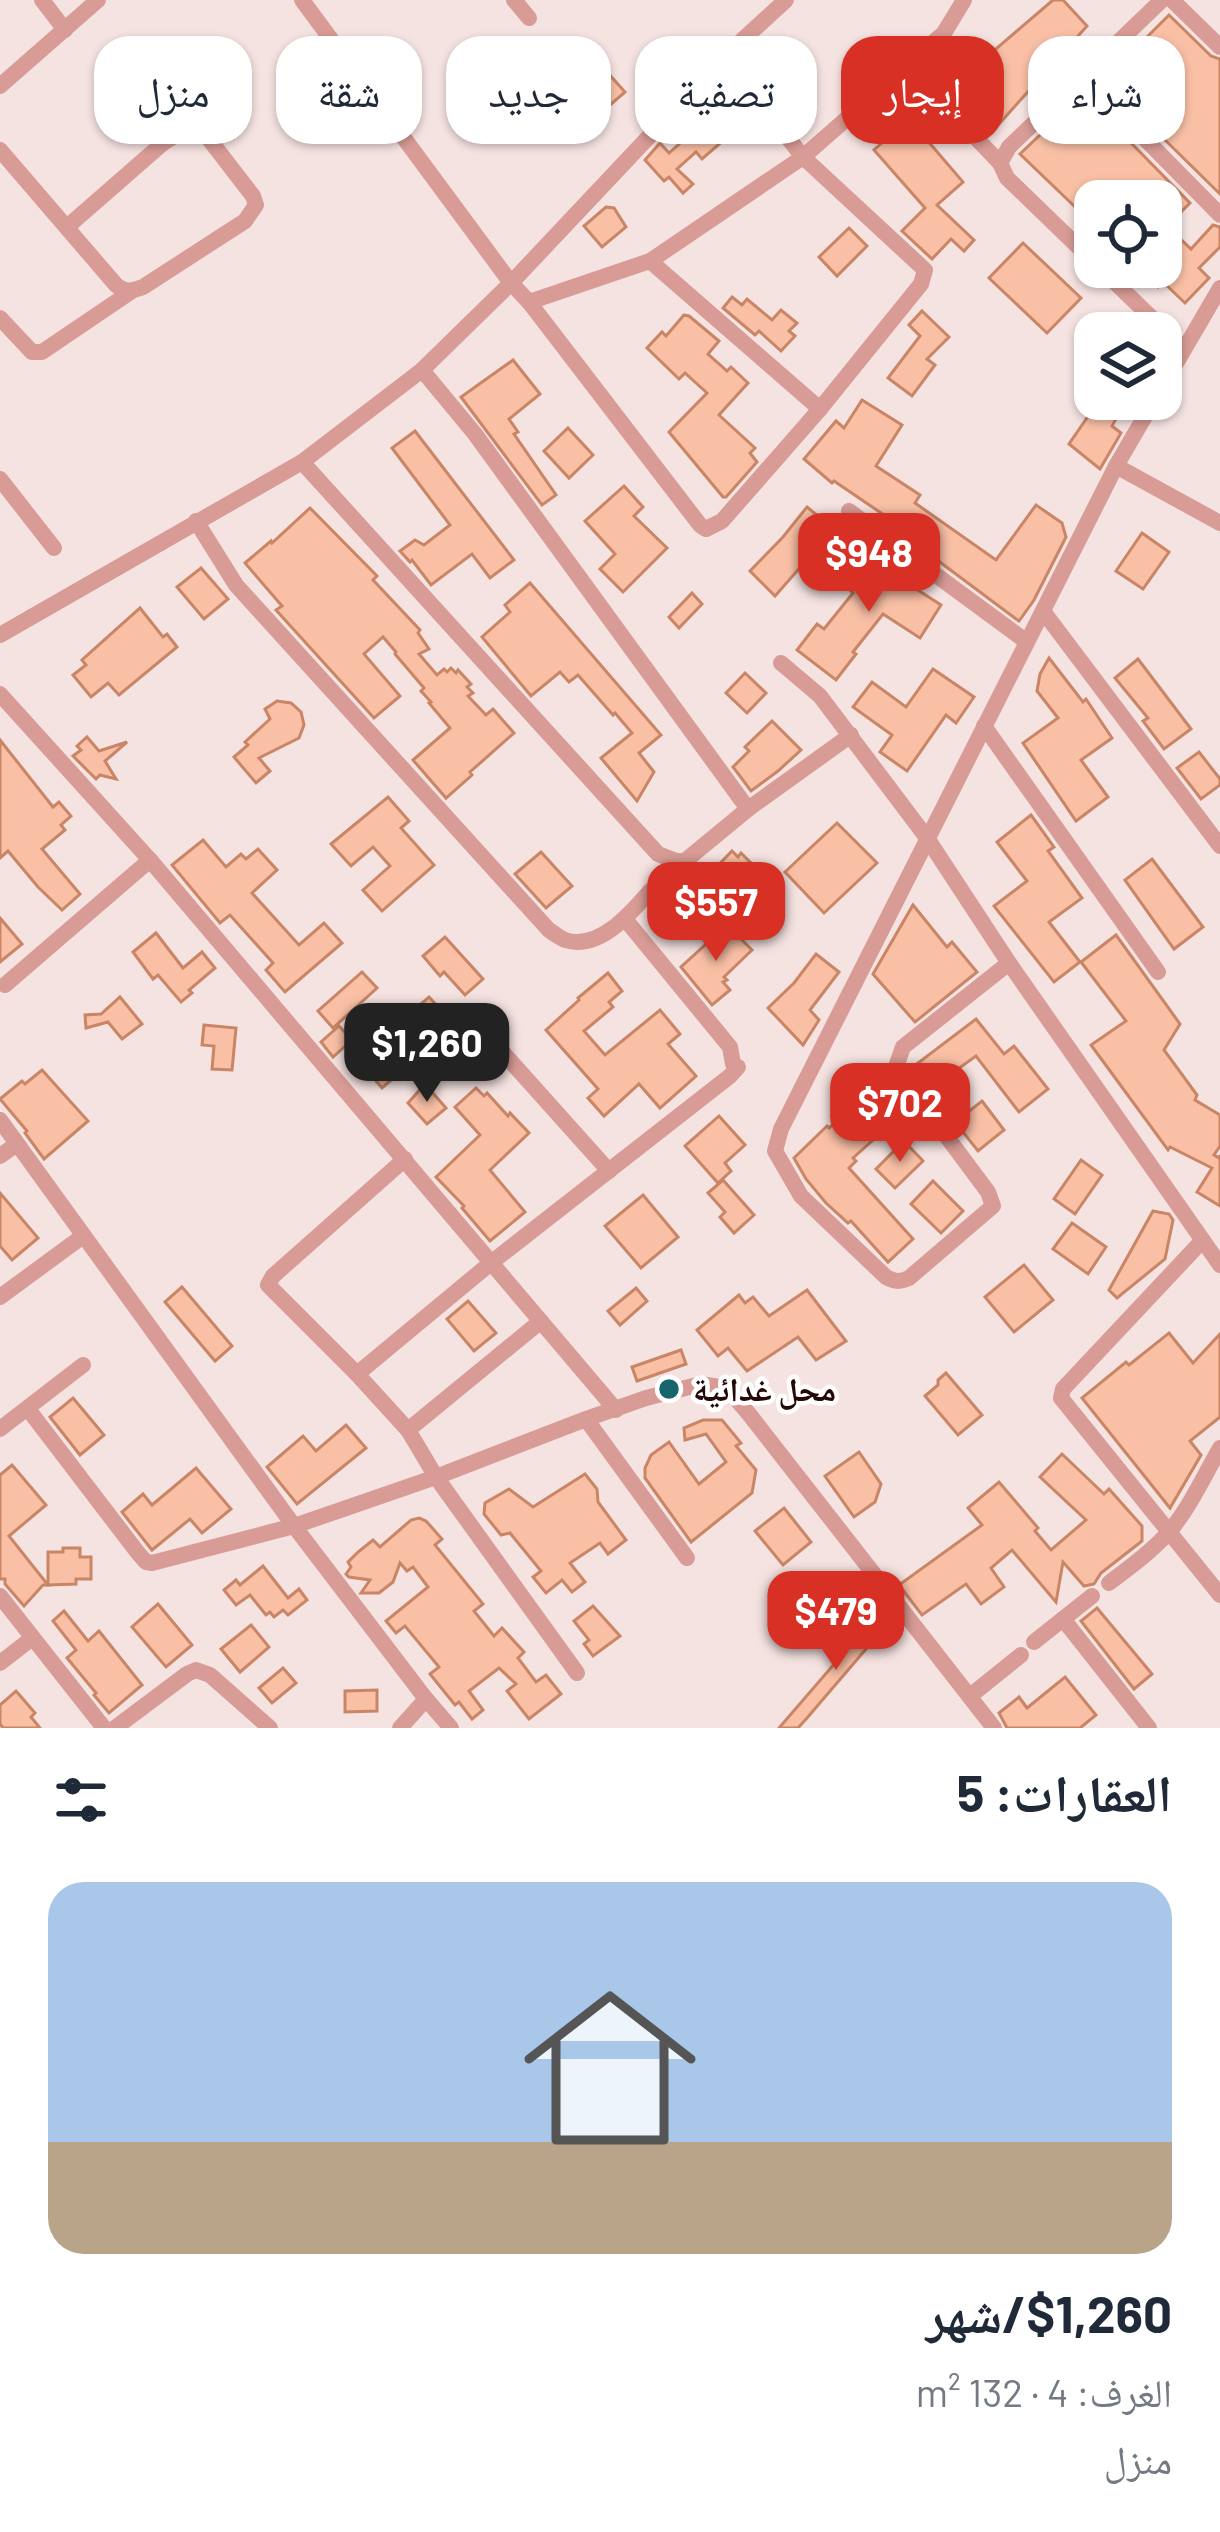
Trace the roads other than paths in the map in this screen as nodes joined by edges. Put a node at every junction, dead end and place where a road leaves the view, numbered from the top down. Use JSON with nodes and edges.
{"nodes":[{"id":1,"x":42,"y":0,"type":"edge"},
{"id":2,"x":98,"y":0,"type":"edge"},
{"id":3,"x":302,"y":0,"type":"edge"},
{"id":4,"x":514,"y":0,"type":"edge"},
{"id":5,"x":786,"y":0,"type":"edge"},
{"id":6,"x":964,"y":0,"type":"edge"},
{"id":7,"x":1162,"y":0,"type":"edge"},
{"id":8,"x":1172,"y":0,"type":"edge"},
{"id":9,"x":529,"y":18,"type":"dead end"},
{"id":10,"x":65,"y":29,"type":"junction"},
{"id":11,"x":747,"y":36,"type":"edge"},
{"id":12,"x":941,"y":36,"type":"edge"},
{"id":13,"x":1126,"y":36,"type":"edge"},
{"id":14,"x":1220,"y":47,"type":"edge"},
{"id":15,"x":0,"y":86,"type":"edge"},
{"id":16,"x":841,"y":124,"type":"edge"},
{"id":17,"x":1028,"y":129,"type":"edge"},
{"id":18,"x":642,"y":144,"type":"edge"},
{"id":19,"x":792,"y":144,"type":"edge"},
{"id":20,"x":982,"y":144,"type":"edge"},
{"id":21,"x":1150,"y":144,"type":"edge"},
{"id":22,"x":0,"y":150,"type":"edge"},
{"id":23,"x":803,"y":158,"type":"junction"},
{"id":24,"x":1000,"y":163,"type":"junction"},
{"id":25,"x":1220,"y":215,"type":"edge"},
{"id":26,"x":67,"y":227,"type":"junction"},
{"id":27,"x":1074,"y":243,"type":"edge"},
{"id":28,"x":650,"y":261,"type":"junction"},
{"id":29,"x":511,"y":283,"type":"junction"},
{"id":30,"x":1121,"y":288,"type":"edge"},
{"id":31,"x":1220,"y":289,"type":"edge"},
{"id":32,"x":132,"y":291,"type":"junction"},
{"id":33,"x":530,"y":302,"type":"junction"},
{"id":34,"x":0,"y":318,"type":"edge"},
{"id":35,"x":1184,"y":350,"type":"junction"},
{"id":36,"x":1182,"y":353,"type":"edge"},
{"id":37,"x":422,"y":370,"type":"junction"},
{"id":38,"x":820,"y":409,"type":"junction"},
{"id":39,"x":1143,"y":420,"type":"edge"},
{"id":40,"x":302,"y":462,"type":"junction"},
{"id":41,"x":1116,"y":466,"type":"junction"},
{"id":42,"x":0,"y":479,"type":"edge"},
{"id":43,"x":848,"y":512,"type":"dead end"},
{"id":44,"x":196,"y":521,"type":"junction"},
{"id":45,"x":1220,"y":523,"type":"edge"},
{"id":46,"x":54,"y":548,"type":"dead end"},
{"id":47,"x":1043,"y":611,"type":"junction"},
{"id":48,"x":0,"y":635,"type":"edge"},
{"id":49,"x":1027,"y":643,"type":"junction"},
{"id":50,"x":781,"y":663,"type":"dead end"},
{"id":51,"x":0,"y":694,"type":"edge"},
{"id":52,"x":984,"y":726,"type":"junction"},
{"id":53,"x":850,"y":735,"type":"junction"},
{"id":54,"x":748,"y":809,"type":"junction"},
{"id":55,"x":927,"y":838,"type":"junction"},
{"id":56,"x":1220,"y":846,"type":"edge"},
{"id":57,"x":150,"y":860,"type":"junction"},
{"id":58,"x":650,"y":891,"type":"dead end"},
{"id":59,"x":625,"y":920,"type":"junction"},
{"id":60,"x":1009,"y":963,"type":"junction"},
{"id":61,"x":1159,"y":972,"type":"dead end"},
{"id":62,"x":5,"y":985,"type":"dead end"},
{"id":63,"x":488,"y":1036,"type":"dead end"},
{"id":64,"x":0,"y":1120,"type":"edge"},
{"id":65,"x":17,"y":1144,"type":"junction"},
{"id":66,"x":0,"y":1156,"type":"edge"},
{"id":67,"x":405,"y":1160,"type":"junction"},
{"id":68,"x":609,"y":1171,"type":"junction"},
{"id":69,"x":83,"y":1236,"type":"junction"},
{"id":70,"x":1202,"y":1240,"type":"junction"},
{"id":71,"x":492,"y":1262,"type":"junction"},
{"id":72,"x":1220,"y":1265,"type":"edge"},
{"id":73,"x":0,"y":1297,"type":"edge"},
{"id":74,"x":541,"y":1321,"type":"junction"},
{"id":75,"x":83,"y":1364,"type":"dead end"},
{"id":76,"x":357,"y":1374,"type":"junction"},
{"id":77,"x":28,"y":1409,"type":"junction"},
{"id":78,"x":616,"y":1411,"type":"junction"},
{"id":79,"x":586,"y":1419,"type":"junction"},
{"id":80,"x":0,"y":1429,"type":"edge"},
{"id":81,"x":408,"y":1430,"type":"junction"},
{"id":82,"x":1220,"y":1448,"type":"edge"},
{"id":83,"x":436,"y":1477,"type":"junction"},
{"id":84,"x":293,"y":1526,"type":"junction"},
{"id":85,"x":1169,"y":1532,"type":"junction"},
{"id":86,"x":687,"y":1558,"type":"dead end"},
{"id":87,"x":1109,"y":1583,"type":"dead end"},
{"id":88,"x":1220,"y":1595,"type":"edge"},
{"id":89,"x":0,"y":1596,"type":"edge"},
{"id":90,"x":1091,"y":1596,"type":"dead end"},
{"id":91,"x":1063,"y":1619,"type":"junction"},
{"id":92,"x":31,"y":1639,"type":"junction"},
{"id":93,"x":0,"y":1664,"type":"edge"},
{"id":94,"x":578,"y":1673,"type":"dead end"},
{"id":95,"x":970,"y":1696,"type":"junction"},
{"id":96,"x":426,"y":1699,"type":"junction"},
{"id":97,"x":104,"y":1728,"type":"edge"},
{"id":98,"x":116,"y":1728,"type":"edge"},
{"id":99,"x":270,"y":1728,"type":"edge"},
{"id":100,"x":400,"y":1728,"type":"edge"},
{"id":101,"x":451,"y":1728,"type":"edge"},
{"id":102,"x":994,"y":1728,"type":"edge"},
{"id":103,"x":1150,"y":1728,"type":"edge"}],
"edges":[{"from":1,"to":10,"type":"street"},
{"from":2,"to":10,"type":"street"},
{"from":3,"to":29,"type":"street"},
{"from":4,"to":9,"type":"street"},
{"from":5,"to":11,"type":"street"},
{"from":6,"to":12,"type":"street"},
{"from":7,"to":13,"type":"street"},
{"from":8,"to":14,"type":"street"},
{"from":10,"to":15,"type":"street"},
{"from":16,"to":23,"type":"street"},
{"from":17,"to":24,"type":"street"},
{"from":18,"to":29,"type":"street"},
{"from":19,"to":23,"type":"street"},
{"from":20,"to":24,"type":"street"},
{"from":21,"to":25,"type":"street"},
{"from":22,"to":26,"type":"street"},
{"from":23,"to":28,"type":"street"},
{"from":23,"to":38,"type":"street"},
{"from":24,"to":27,"type":"street"},
{"from":26,"to":32,"type":"street"},
{"from":26,"to":32,"type":"street"},
{"from":28,"to":33,"type":"street"},
{"from":28,"to":38,"type":"street"},
{"from":29,"to":33,"type":"street"},
{"from":29,"to":37,"type":"street"},
{"from":30,"to":35,"type":"street"},
{"from":31,"to":35,"type":"street"},
{"from":32,"to":34,"type":"street"},
{"from":33,"to":38,"type":"street"},
{"from":35,"to":36,"type":"street"},
{"from":37,"to":40,"type":"street"},
{"from":37,"to":54,"type":"street"},
{"from":39,"to":41,"type":"street"},
{"from":40,"to":44,"type":"street"},
{"from":40,"to":54,"type":"street"},
{"from":41,"to":45,"type":"street"},
{"from":41,"to":47,"type":"street"},
{"from":42,"to":46,"type":"street"},
{"from":43,"to":49,"type":"street"},
{"from":44,"to":48,"type":"street"},
{"from":44,"to":59,"type":"street"},
{"from":47,"to":49,"type":"street"},
{"from":47,"to":56,"type":"street"},
{"from":49,"to":52,"type":"street"},
{"from":50,"to":53,"type":"street"},
{"from":51,"to":57,"type":"street"},
{"from":52,"to":55,"type":"street"},
{"from":52,"to":61,"type":"street"},
{"from":53,"to":54,"type":"street"},
{"from":53,"to":55,"type":"street"},
{"from":55,"to":60,"type":"street"},
{"from":55,"to":60,"type":"street"},
{"from":57,"to":62,"type":"street"},
{"from":57,"to":67,"type":"street"},
{"from":58,"to":59,"type":"street"},
{"from":59,"to":68,"type":"street"},
{"from":60,"to":70,"type":"street"},
{"from":63,"to":68,"type":"street"},
{"from":64,"to":65,"type":"street"},
{"from":65,"to":66,"type":"street"},
{"from":65,"to":69,"type":"street"},
{"from":67,"to":71,"type":"street"},
{"from":67,"to":76,"type":"street"},
{"from":68,"to":71,"type":"street"},
{"from":69,"to":73,"type":"street"},
{"from":69,"to":84,"type":"street"},
{"from":70,"to":72,"type":"street"},
{"from":70,"to":85,"type":"street"},
{"from":71,"to":74,"type":"street"},
{"from":71,"to":76,"type":"street"},
{"from":74,"to":78,"type":"street"},
{"from":74,"to":81,"type":"street"},
{"from":75,"to":77,"type":"street"},
{"from":76,"to":81,"type":"street"},
{"from":77,"to":80,"type":"street"},
{"from":77,"to":84,"type":"street"},
{"from":78,"to":79,"type":"street"},
{"from":78,"to":95,"type":"street"},
{"from":79,"to":83,"type":"street"},
{"from":79,"to":86,"type":"street"},
{"from":81,"to":83,"type":"street"},
{"from":82,"to":85,"type":"street"},
{"from":83,"to":84,"type":"street"},
{"from":83,"to":94,"type":"street"},
{"from":84,"to":96,"type":"street"},
{"from":85,"to":87,"type":"street"},
{"from":85,"to":88,"type":"street"},
{"from":89,"to":92,"type":"street"},
{"from":90,"to":91,"type":"street"},
{"from":91,"to":95,"type":"street"},
{"from":91,"to":103,"type":"street"},
{"from":92,"to":93,"type":"street"},
{"from":92,"to":97,"type":"street"},
{"from":95,"to":102,"type":"street"},
{"from":96,"to":100,"type":"street"},
{"from":96,"to":101,"type":"street"},
{"from":98,"to":99,"type":"street"}]}
